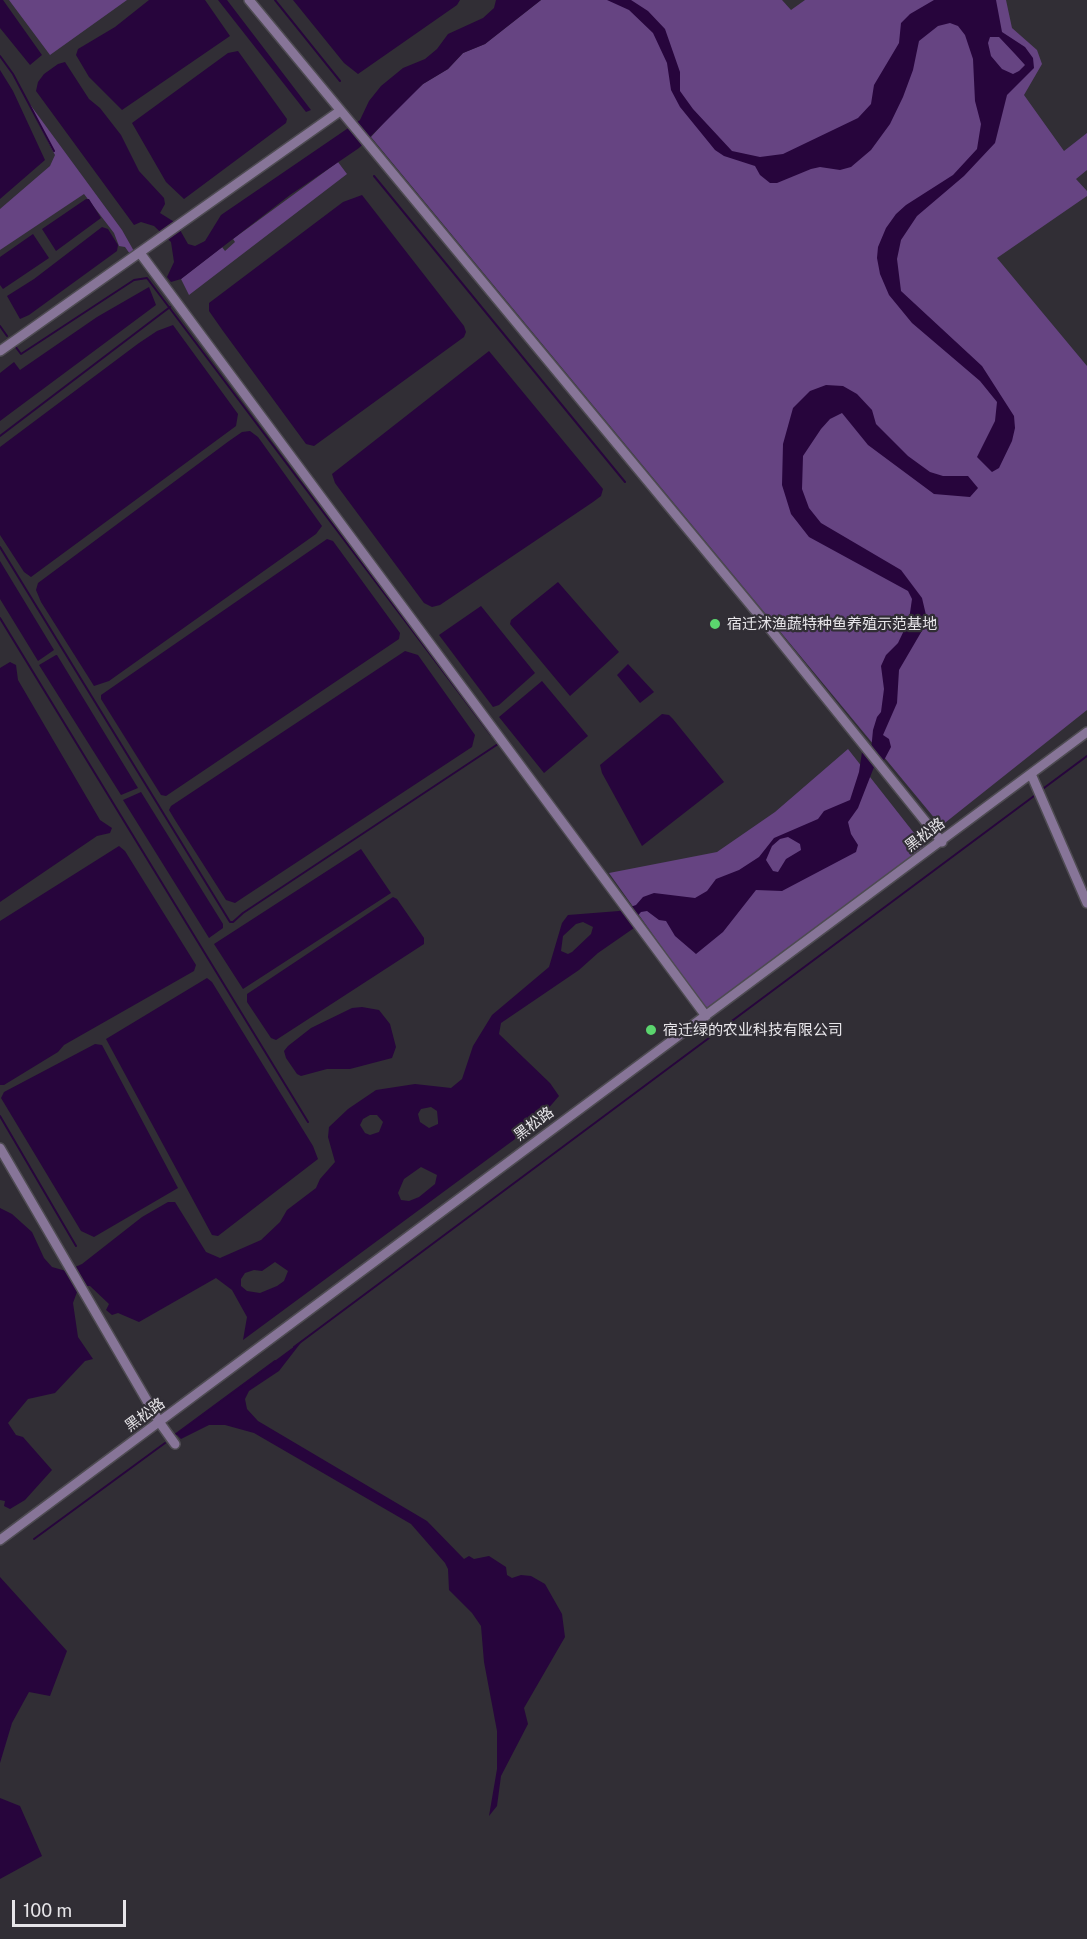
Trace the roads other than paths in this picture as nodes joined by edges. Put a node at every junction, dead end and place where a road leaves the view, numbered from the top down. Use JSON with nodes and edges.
{"nodes":[{"id":1,"x":249,"y":0,"type":"edge"},
{"id":2,"x":340,"y":111,"type":"junction"},
{"id":3,"x":140,"y":253,"type":"junction"},
{"id":4,"x":0,"y":351,"type":"edge"},
{"id":5,"x":1087,"y":732,"type":"edge"},
{"id":6,"x":1031,"y":774,"type":"junction"},
{"id":7,"x":942,"y":842,"type":"junction"},
{"id":8,"x":1087,"y":903,"type":"edge"},
{"id":9,"x":706,"y":1016,"type":"junction"},
{"id":10,"x":0,"y":1148,"type":"edge"},
{"id":11,"x":162,"y":1426,"type":"junction"},
{"id":12,"x":175,"y":1444,"type":"dead end"},
{"id":13,"x":0,"y":1540,"type":"edge"}],
"edges":[{"from":1,"to":2,"type":"street"},
{"from":2,"to":3,"type":"street"},
{"from":2,"to":7,"type":"street"},
{"from":3,"to":4,"type":"street"},
{"from":3,"to":9,"type":"street"},
{"from":5,"to":6,"type":"street","name":"黑松路"},
{"from":6,"to":7,"type":"street","name":"黑松路"},
{"from":6,"to":8,"type":"street"},
{"from":7,"to":9,"type":"street","name":"黑松路"},
{"from":9,"to":11,"type":"street","name":"黑松路"},
{"from":10,"to":11,"type":"street"},
{"from":11,"to":12,"type":"street"},
{"from":11,"to":13,"type":"street","name":"黑松路"}]}
